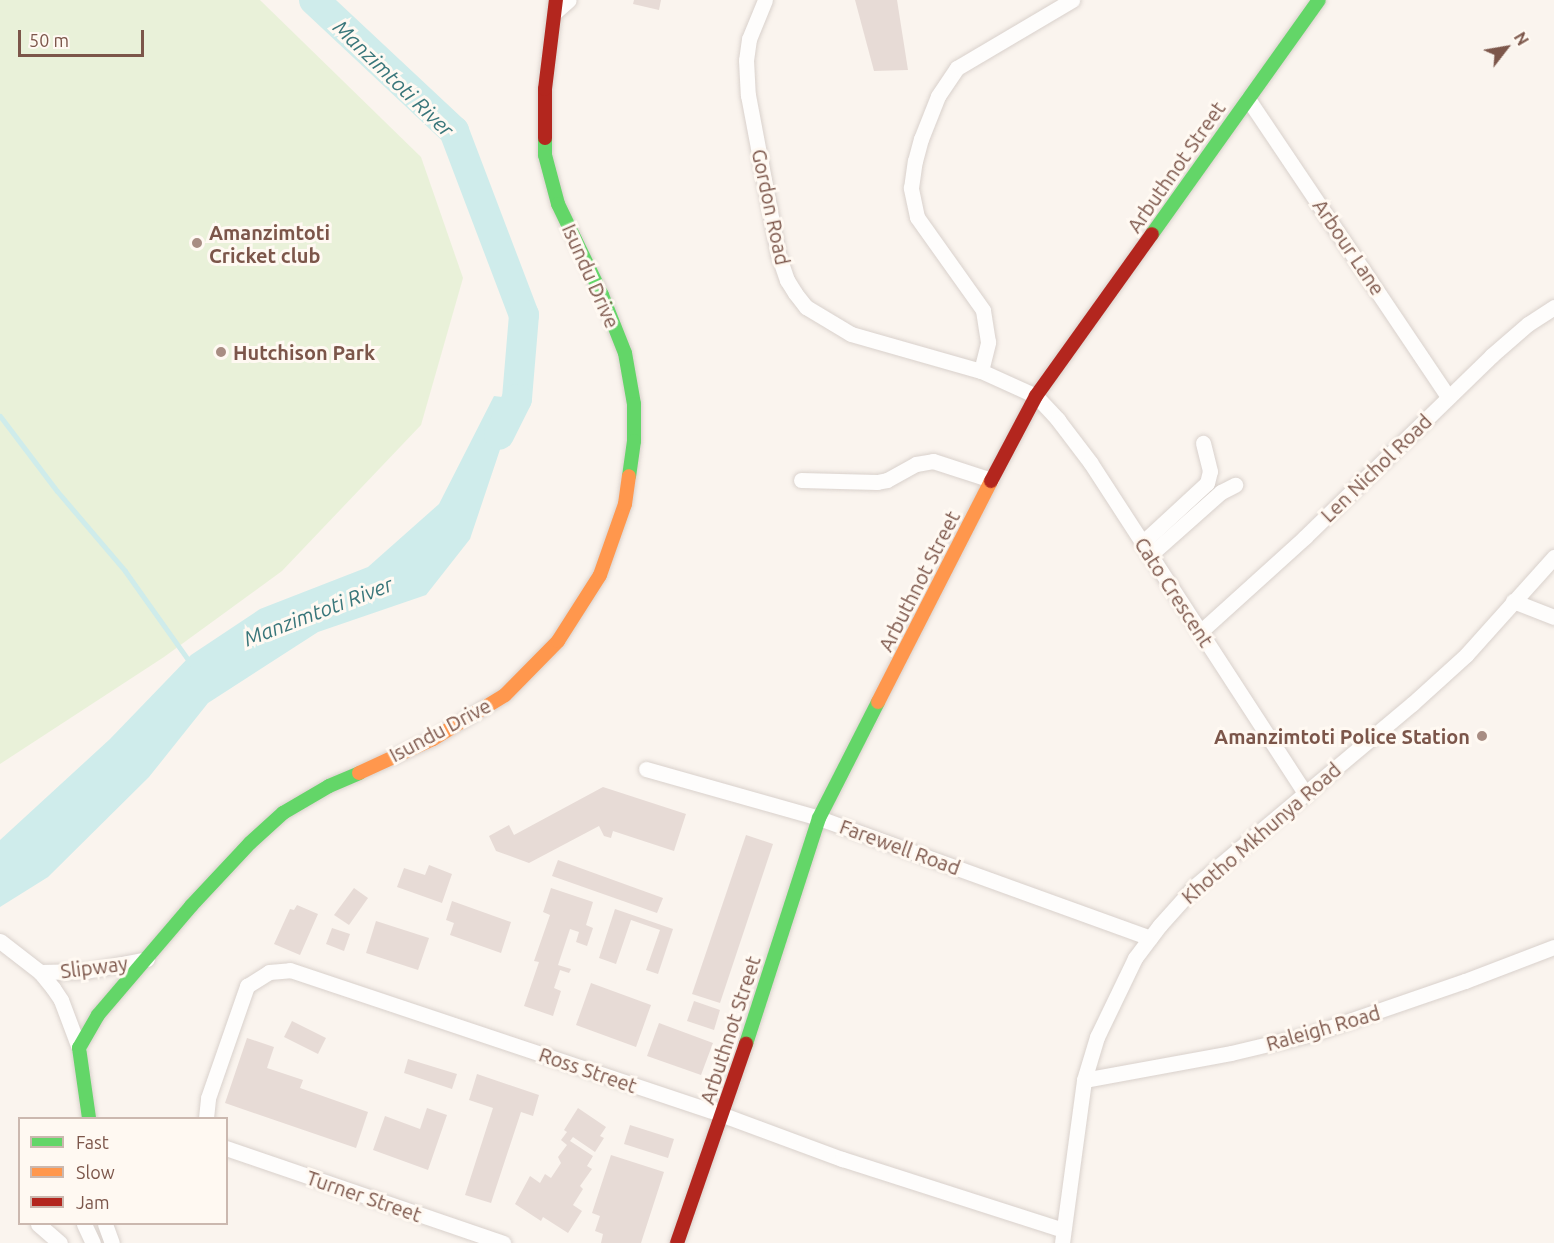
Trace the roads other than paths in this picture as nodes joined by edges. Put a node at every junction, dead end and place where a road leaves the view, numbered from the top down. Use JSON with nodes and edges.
{"nodes":[{"id":1,"x":569,"y":0,"type":"edge"},
{"id":2,"x":765,"y":0,"type":"edge"},
{"id":3,"x":1072,"y":0,"type":"edge"},
{"id":4,"x":1319,"y":0,"type":"edge"},
{"id":5,"x":556,"y":6,"type":"edge"},
{"id":6,"x":1248,"y":99,"type":"junction"},
{"id":7,"x":1554,"y":307,"type":"edge"},
{"id":8,"x":981,"y":372,"type":"junction"},
{"id":9,"x":1036,"y":396,"type":"junction"},
{"id":10,"x":1448,"y":397,"type":"junction"},
{"id":11,"x":1203,"y":443,"type":"dead end"},
{"id":12,"x":801,"y":480,"type":"dead end"},
{"id":13,"x":991,"y":480,"type":"junction"},
{"id":14,"x":1235,"y":485,"type":"dead end"},
{"id":15,"x":1146,"y":549,"type":"junction"},
{"id":16,"x":1554,"y":557,"type":"edge"},
{"id":17,"x":1513,"y":601,"type":"junction"},
{"id":18,"x":1554,"y":617,"type":"edge"},
{"id":19,"x":1200,"y":632,"type":"junction"},
{"id":20,"x":646,"y":769,"type":"dead end"},
{"id":21,"x":1306,"y":794,"type":"junction"},
{"id":22,"x":819,"y":818,"type":"junction"},
{"id":23,"x":1150,"y":938,"type":"junction"},
{"id":24,"x":4,"y":943,"type":"edge"},
{"id":25,"x":1554,"y":947,"type":"edge"},
{"id":26,"x":147,"y":959,"type":"junction"},
{"id":27,"x":40,"y":972,"type":"junction"},
{"id":28,"x":80,"y":1048,"type":"junction"},
{"id":29,"x":1083,"y":1080,"type":"junction"},
{"id":30,"x":723,"y":1115,"type":"junction"},
{"id":31,"x":89,"y":1117,"type":"edge"},
{"id":32,"x":206,"y":1117,"type":"edge"},
{"id":33,"x":228,"y":1149,"type":"edge"},
{"id":34,"x":39,"y":1225,"type":"edge"},
{"id":35,"x":84,"y":1225,"type":"edge"},
{"id":36,"x":105,"y":1225,"type":"edge"},
{"id":37,"x":1062,"y":1236,"type":"edge"},
{"id":38,"x":60,"y":1243,"type":"edge"},
{"id":39,"x":93,"y":1243,"type":"edge"},
{"id":40,"x":112,"y":1243,"type":"edge"},
{"id":41,"x":503,"y":1243,"type":"edge"},
{"id":42,"x":677,"y":1243,"type":"edge"}],
"edges":[{"from":1,"to":5,"type":"street","name":"Isundu Drive"},
{"from":2,"to":8,"type":"street","name":"Gordon Road"},
{"from":3,"to":8,"type":"street"},
{"from":4,"to":6,"type":"street","name":"Arbuthnot Street"},
{"from":5,"to":26,"type":"street","name":"Isundu Drive"},
{"from":6,"to":9,"type":"street","name":"Arbuthnot Street"},
{"from":6,"to":10,"type":"street","name":"Arbour Lane"},
{"from":7,"to":10,"type":"street","name":"Len Nichol Road"},
{"from":8,"to":9,"type":"street","name":"Gordon Road"},
{"from":9,"to":13,"type":"street","name":"Arbuthnot Street"},
{"from":9,"to":15,"type":"street","name":"Cato Crescent"},
{"from":10,"to":19,"type":"street","name":"Len Nichol Road"},
{"from":11,"to":15,"type":"street"},
{"from":12,"to":13,"type":"street"},
{"from":13,"to":22,"type":"street","name":"Arbuthnot Street"},
{"from":14,"to":15,"type":"street"},
{"from":15,"to":19,"type":"street","name":"Cato Crescent"},
{"from":16,"to":17,"type":"street","name":"Khotho Mkhunya Road"},
{"from":17,"to":18,"type":"street"},
{"from":17,"to":21,"type":"street","name":"Khotho Mkhunya Road"},
{"from":19,"to":21,"type":"street","name":"Cato Crescent"},
{"from":20,"to":22,"type":"street","name":"Farewell Road"},
{"from":21,"to":23,"type":"street","name":"Khotho Mkhunya Road"},
{"from":22,"to":23,"type":"street","name":"Farewell Road"},
{"from":22,"to":30,"type":"street","name":"Arbuthnot Street"},
{"from":23,"to":29,"type":"street","name":"Khotho Mkhunya Road"},
{"from":24,"to":27,"type":"street"},
{"from":25,"to":29,"type":"street","name":"Raleigh Road"},
{"from":26,"to":27,"type":"street","name":"Slipway"},
{"from":26,"to":28,"type":"street","name":"Isundu Drive"},
{"from":27,"to":28,"type":"street"},
{"from":28,"to":31,"type":"street"},
{"from":29,"to":37,"type":"street","name":"Khotho Mkhunya Road"},
{"from":30,"to":32,"type":"street","name":"Ross Street"},
{"from":30,"to":37,"type":"street","name":"Ross Street"},
{"from":30,"to":42,"type":"street","name":"Arbuthnot Street"},
{"from":33,"to":41,"type":"street","name":"Turner Street"},
{"from":34,"to":38,"type":"street"},
{"from":35,"to":39,"type":"street"},
{"from":36,"to":40,"type":"street"}]}
